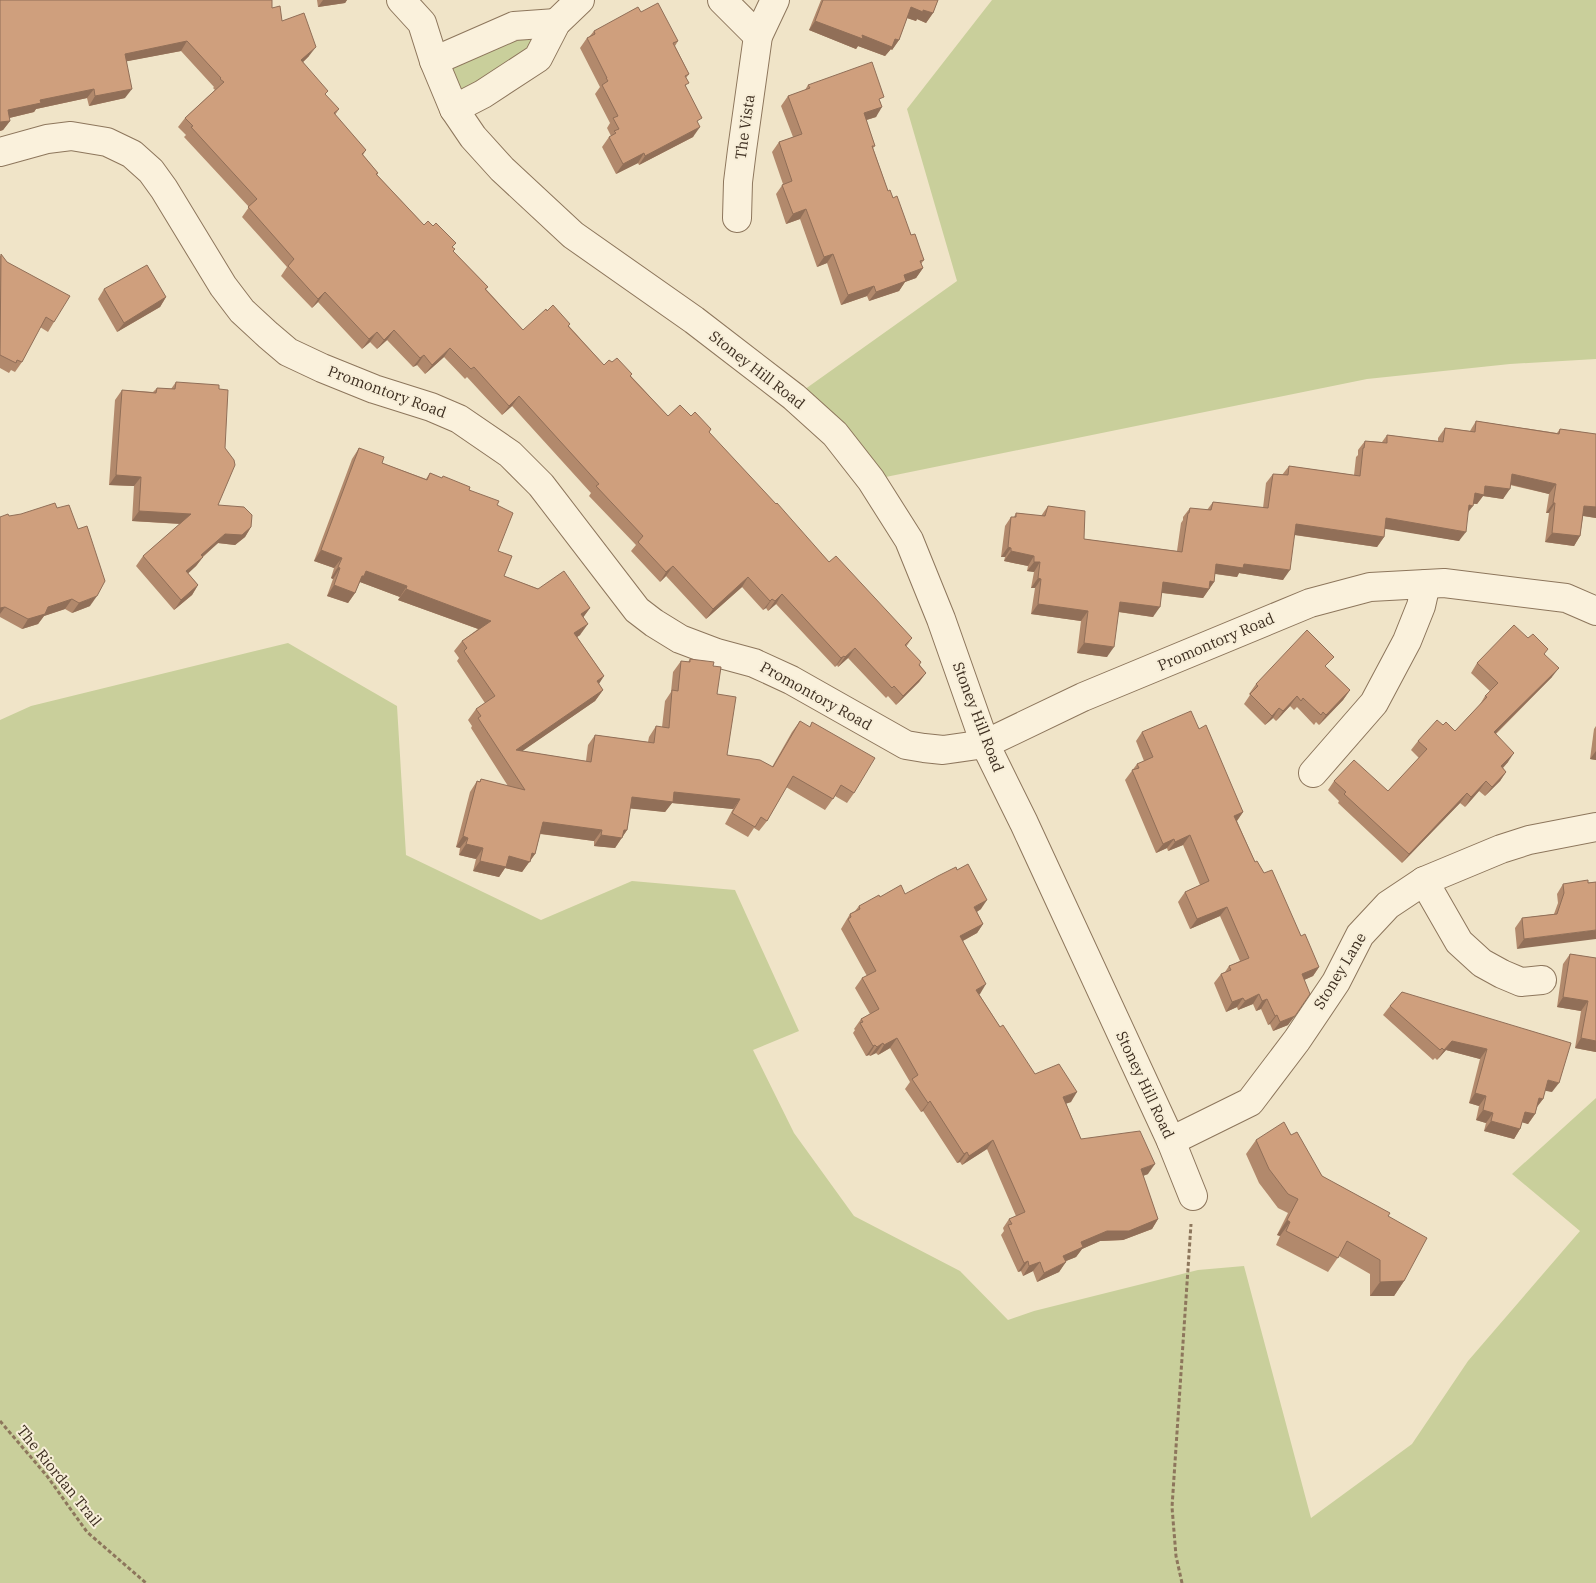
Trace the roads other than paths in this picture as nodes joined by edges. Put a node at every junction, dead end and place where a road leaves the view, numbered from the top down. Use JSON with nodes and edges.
{"nodes":[{"id":1,"x":401,"y":0,"type":"edge"},
{"id":2,"x":580,"y":0,"type":"edge"},
{"id":3,"x":722,"y":0,"type":"edge"},
{"id":4,"x":775,"y":0,"type":"edge"},
{"id":5,"x":425,"y":11,"type":"edge"},
{"id":6,"x":556,"y":23,"type":"junction"},
{"id":7,"x":758,"y":36,"type":"junction"},
{"id":8,"x":434,"y":61,"type":"junction"},
{"id":9,"x":454,"y":109,"type":"junction"},
{"id":10,"x":0,"y":152,"type":"edge"},
{"id":11,"x":737,"y":218,"type":"dead end"},
{"id":12,"x":1426,"y":584,"type":"junction"},
{"id":13,"x":1596,"y":611,"type":"edge"},
{"id":14,"x":985,"y":744,"type":"junction"},
{"id":15,"x":1313,"y":773,"type":"dead end"},
{"id":16,"x":1596,"y":827,"type":"edge"},
{"id":17,"x":1424,"y":881,"type":"junction"},
{"id":18,"x":1542,"y":980,"type":"dead end"},
{"id":19,"x":1171,"y":1141,"type":"junction"},
{"id":20,"x":1193,"y":1196,"type":"road end"}],
"edges":[{"from":1,"to":5,"type":"street","name":"Stoney Hill Road"},
{"from":2,"to":6,"type":"street"},
{"from":3,"to":7,"type":"street"},
{"from":4,"to":7,"type":"street","name":"The Vista"},
{"from":5,"to":8,"type":"street","name":"Stoney Hill Road"},
{"from":6,"to":8,"type":"street"},
{"from":6,"to":9,"type":"street"},
{"from":7,"to":11,"type":"street","name":"The Vista"},
{"from":8,"to":9,"type":"street","name":"Stoney Hill Road"},
{"from":9,"to":14,"type":"street","name":"Stoney Hill Road"},
{"from":10,"to":14,"type":"street","name":"Promontory Road"},
{"from":12,"to":13,"type":"street","name":"Promontory Road"},
{"from":12,"to":14,"type":"street","name":"Promontory Road"},
{"from":12,"to":15,"type":"street"},
{"from":14,"to":19,"type":"street","name":"Stoney Hill Road"},
{"from":16,"to":17,"type":"street","name":"Stoney Lane"},
{"from":17,"to":18,"type":"street"},
{"from":17,"to":19,"type":"street","name":"Stoney Lane"},
{"from":19,"to":20,"type":"street","name":"Stoney Hill Road"}]}
